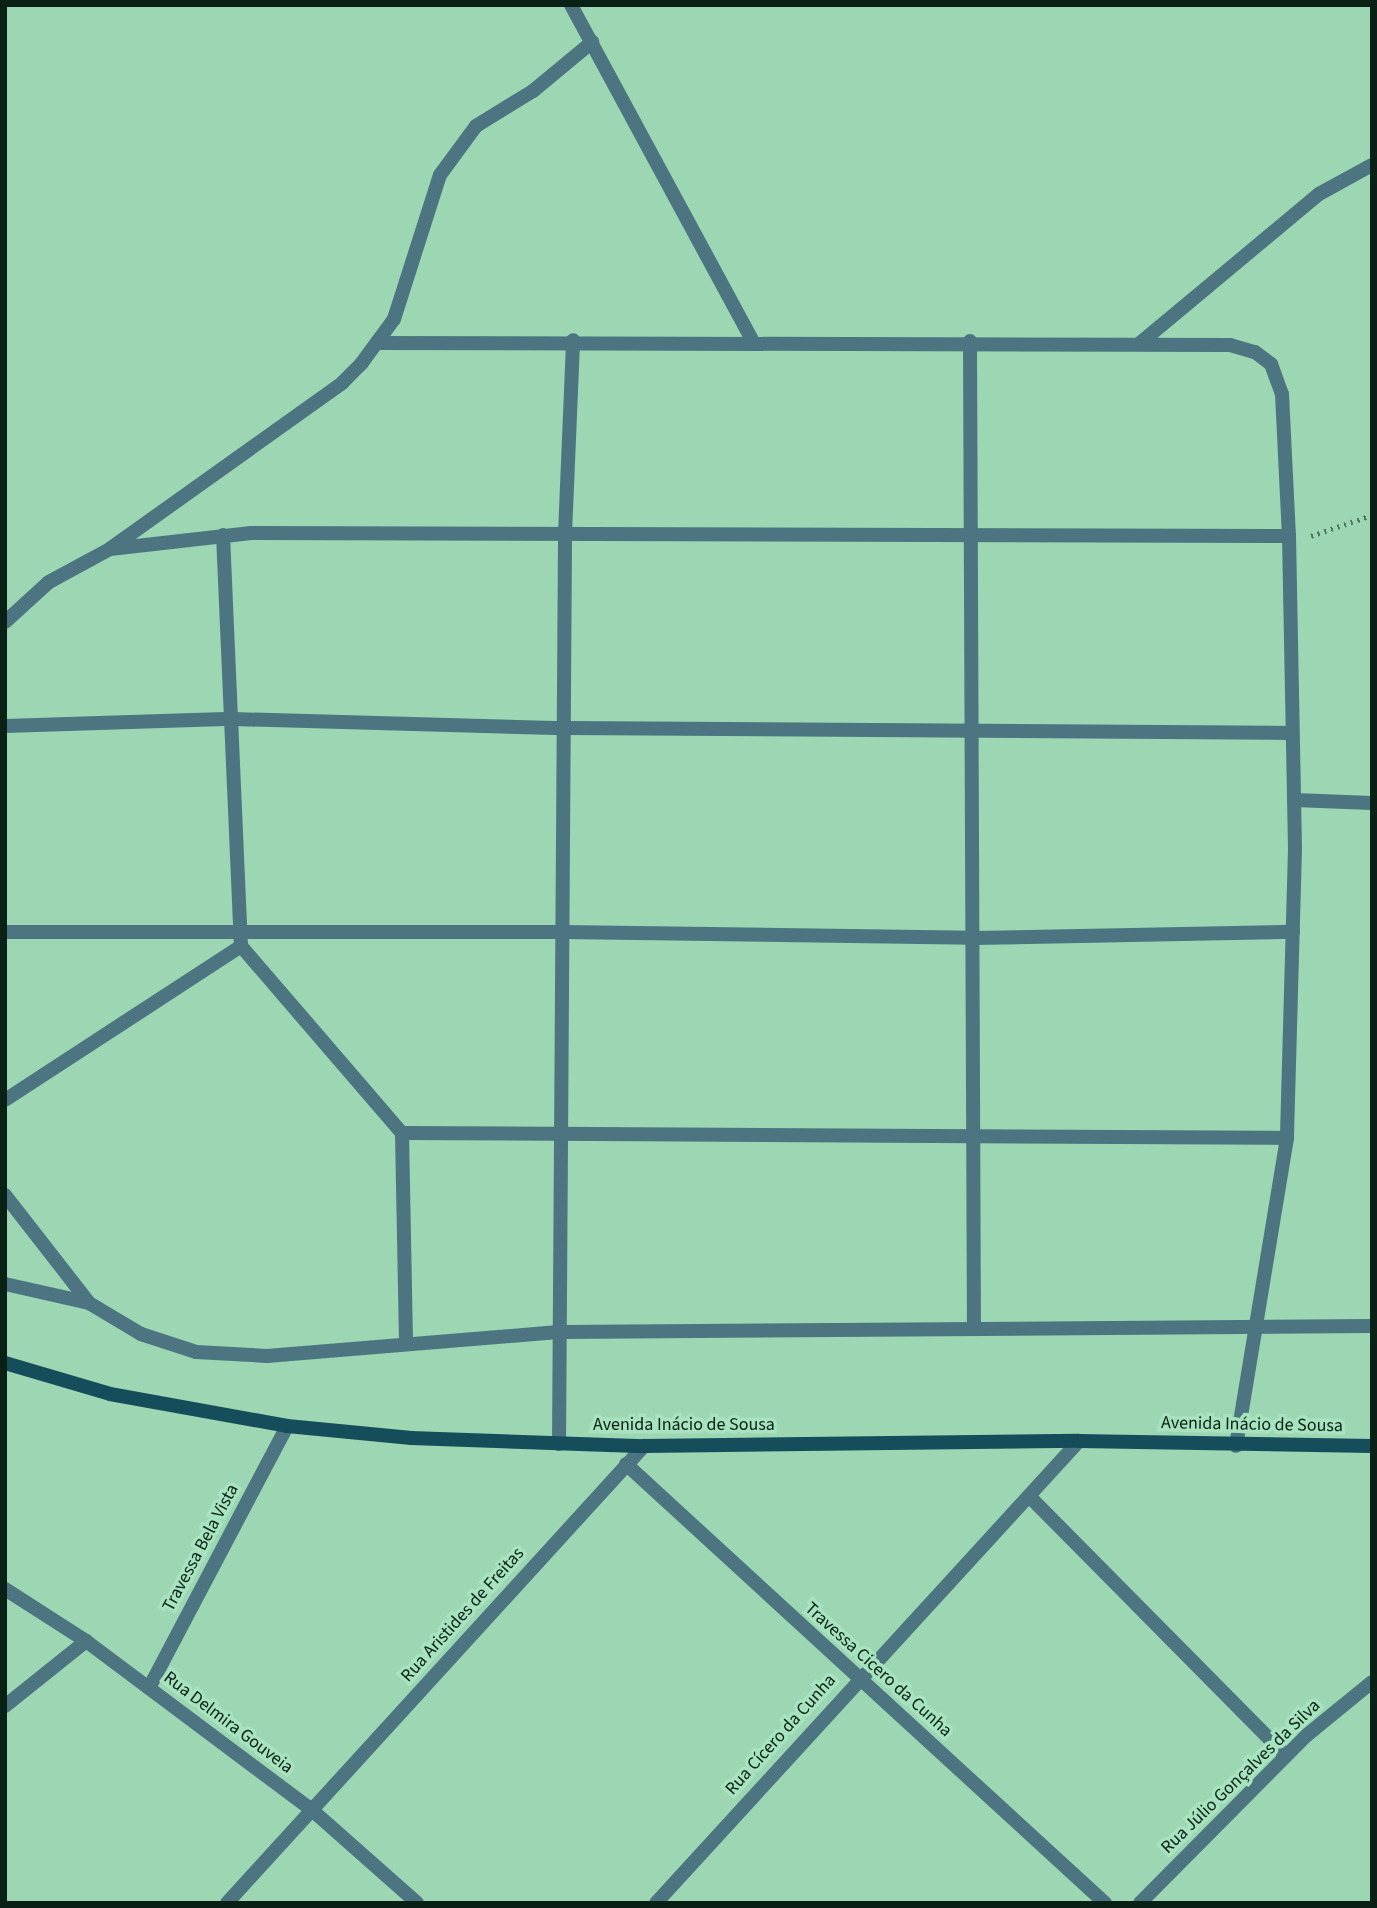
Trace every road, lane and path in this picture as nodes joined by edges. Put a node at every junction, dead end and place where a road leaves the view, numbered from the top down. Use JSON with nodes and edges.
{"nodes":[{"id":1,"x":571,"y":5,"type":"edge"},
{"id":2,"x":592,"y":42,"type":"junction"},
{"id":3,"x":1372,"y":165,"type":"edge"},
{"id":4,"x":573,"y":340,"type":"junction"},
{"id":5,"x":753,"y":341,"type":"junction"},
{"id":6,"x":970,"y":341,"type":"junction"},
{"id":7,"x":377,"y":343,"type":"junction"},
{"id":8,"x":1139,"y":344,"type":"junction"},
{"id":9,"x":1372,"y":515,"type":"edge"},
{"id":10,"x":565,"y":534,"type":"junction"},
{"id":11,"x":223,"y":535,"type":"junction"},
{"id":12,"x":968,"y":535,"type":"junction"},
{"id":13,"x":1289,"y":536,"type":"junction"},
{"id":14,"x":110,"y":549,"type":"junction"},
{"id":15,"x":5,"y":622,"type":"edge"},
{"id":16,"x":233,"y":719,"type":"junction"},
{"id":17,"x":5,"y":726,"type":"edge"},
{"id":18,"x":564,"y":728,"type":"junction"},
{"id":19,"x":971,"y":731,"type":"junction"},
{"id":20,"x":1293,"y":733,"type":"junction"},
{"id":21,"x":1294,"y":800,"type":"junction"},
{"id":22,"x":1372,"y":803,"type":"edge"},
{"id":23,"x":5,"y":932,"type":"edge"},
{"id":24,"x":563,"y":932,"type":"junction"},
{"id":25,"x":1293,"y":932,"type":"junction"},
{"id":26,"x":973,"y":938,"type":"junction"},
{"id":27,"x":241,"y":940,"type":"junction"},
{"id":28,"x":5,"y":1100,"type":"edge"},
{"id":29,"x":562,"y":1132,"type":"junction"},
{"id":30,"x":402,"y":1133,"type":"junction"},
{"id":31,"x":974,"y":1135,"type":"junction"},
{"id":32,"x":1287,"y":1138,"type":"junction"},
{"id":33,"x":5,"y":1195,"type":"edge"},
{"id":34,"x":5,"y":1284,"type":"edge"},
{"id":35,"x":89,"y":1303,"type":"junction"},
{"id":36,"x":1253,"y":1326,"type":"junction"},
{"id":37,"x":1372,"y":1326,"type":"edge"},
{"id":38,"x":974,"y":1328,"type":"junction"},
{"id":39,"x":561,"y":1332,"type":"junction"},
{"id":40,"x":405,"y":1344,"type":"junction"},
{"id":41,"x":5,"y":1363,"type":"edge"},
{"id":42,"x":288,"y":1426,"type":"junction"},
{"id":43,"x":1079,"y":1441,"type":"junction"},
{"id":44,"x":559,"y":1444,"type":"junction"},
{"id":45,"x":644,"y":1446,"type":"junction"},
{"id":46,"x":1372,"y":1446,"type":"edge"},
{"id":47,"x":1236,"y":1447,"type":"junction"},
{"id":48,"x":626,"y":1464,"type":"junction"},
{"id":49,"x":1030,"y":1497,"type":"junction"},
{"id":50,"x":5,"y":1589,"type":"edge"},
{"id":51,"x":86,"y":1642,"type":"junction"},
{"id":52,"x":859,"y":1677,"type":"junction"},
{"id":53,"x":1372,"y":1682,"type":"edge"},
{"id":54,"x":149,"y":1688,"type":"junction"},
{"id":55,"x":5,"y":1706,"type":"edge"},
{"id":56,"x":1286,"y":1756,"type":"junction"},
{"id":57,"x":312,"y":1810,"type":"junction"},
{"id":58,"x":227,"y":1903,"type":"edge"},
{"id":59,"x":417,"y":1903,"type":"edge"},
{"id":60,"x":656,"y":1903,"type":"edge"},
{"id":61,"x":1105,"y":1903,"type":"edge"},
{"id":62,"x":1140,"y":1903,"type":"edge"}],
"edges":[{"from":1,"to":2,"type":"street"},
{"from":2,"to":5,"type":"street"},
{"from":2,"to":7,"type":"street"},
{"from":3,"to":8,"type":"street"},
{"from":4,"to":5,"type":"street"},
{"from":4,"to":7,"type":"street"},
{"from":4,"to":10,"type":"street"},
{"from":5,"to":6,"type":"street"},
{"from":6,"to":8,"type":"street"},
{"from":6,"to":12,"type":"street"},
{"from":7,"to":14,"type":"street"},
{"from":8,"to":13,"type":"street"},
{"from":9,"to":13,"type":"path"},
{"from":10,"to":11,"type":"street"},
{"from":10,"to":12,"type":"street"},
{"from":10,"to":18,"type":"street"},
{"from":11,"to":14,"type":"street"},
{"from":11,"to":16,"type":"street"},
{"from":12,"to":13,"type":"street"},
{"from":12,"to":19,"type":"street"},
{"from":13,"to":20,"type":"street"},
{"from":14,"to":15,"type":"street"},
{"from":16,"to":17,"type":"street"},
{"from":16,"to":18,"type":"street"},
{"from":16,"to":27,"type":"street"},
{"from":18,"to":19,"type":"street"},
{"from":18,"to":24,"type":"street"},
{"from":19,"to":20,"type":"street"},
{"from":19,"to":26,"type":"street"},
{"from":20,"to":21,"type":"street"},
{"from":21,"to":22,"type":"street"},
{"from":21,"to":25,"type":"street"},
{"from":23,"to":27,"type":"street"},
{"from":24,"to":26,"type":"street"},
{"from":24,"to":27,"type":"street"},
{"from":24,"to":29,"type":"street"},
{"from":25,"to":26,"type":"street"},
{"from":25,"to":32,"type":"street"},
{"from":26,"to":31,"type":"street"},
{"from":27,"to":28,"type":"street"},
{"from":27,"to":30,"type":"street"},
{"from":29,"to":30,"type":"street"},
{"from":29,"to":31,"type":"street"},
{"from":29,"to":39,"type":"street"},
{"from":30,"to":40,"type":"street"},
{"from":31,"to":32,"type":"street"},
{"from":31,"to":38,"type":"street"},
{"from":32,"to":36,"type":"street"},
{"from":33,"to":35,"type":"street"},
{"from":34,"to":35,"type":"street"},
{"from":35,"to":40,"type":"street"},
{"from":36,"to":37,"type":"street"},
{"from":36,"to":38,"type":"street"},
{"from":36,"to":47,"type":"street"},
{"from":38,"to":39,"type":"street"},
{"from":39,"to":40,"type":"street"},
{"from":39,"to":44,"type":"street"},
{"from":41,"to":42,"type":"main road","name":"Avenida Inácio de Sousa"},
{"from":42,"to":44,"type":"main road","name":"Avenida Inácio de Sousa"},
{"from":42,"to":54,"type":"street","name":"Travessa Bela Vista"},
{"from":43,"to":45,"type":"main road","name":"Avenida Inácio de Sousa"},
{"from":43,"to":47,"type":"main road","name":"Avenida Inácio de Sousa"},
{"from":43,"to":49,"type":"street","name":"Rua Cícero da Cunha"},
{"from":44,"to":45,"type":"main road","name":"Avenida Inácio de Sousa"},
{"from":45,"to":48,"type":"street","name":"Rua Aristides de Freitas"},
{"from":46,"to":47,"type":"main road","name":"Avenida Inácio de Sousa"},
{"from":48,"to":52,"type":"street","name":"Travessa Cicero da Cunha"},
{"from":48,"to":57,"type":"street","name":"Rua Aristides de Freitas"},
{"from":49,"to":52,"type":"street","name":"Rua Cícero da Cunha"},
{"from":49,"to":56,"type":"street"},
{"from":50,"to":51,"type":"street","name":"Rua Delmira Gouveia"},
{"from":51,"to":54,"type":"street","name":"Rua Delmira Gouveia"},
{"from":51,"to":55,"type":"street"},
{"from":52,"to":60,"type":"street","name":"Rua Cícero da Cunha"},
{"from":52,"to":61,"type":"street","name":"Travessa Cicero da Cunha"},
{"from":53,"to":56,"type":"street","name":"Rua Júlio Gonçalves da Silva"},
{"from":54,"to":57,"type":"street","name":"Rua Delmira Gouveia"},
{"from":56,"to":62,"type":"street","name":"Rua Júlio Gonçalves da Silva"},
{"from":57,"to":58,"type":"street","name":"Rua Aristides de Freitas"},
{"from":57,"to":59,"type":"street","name":"Rua Delmira Gouveia"}]}
